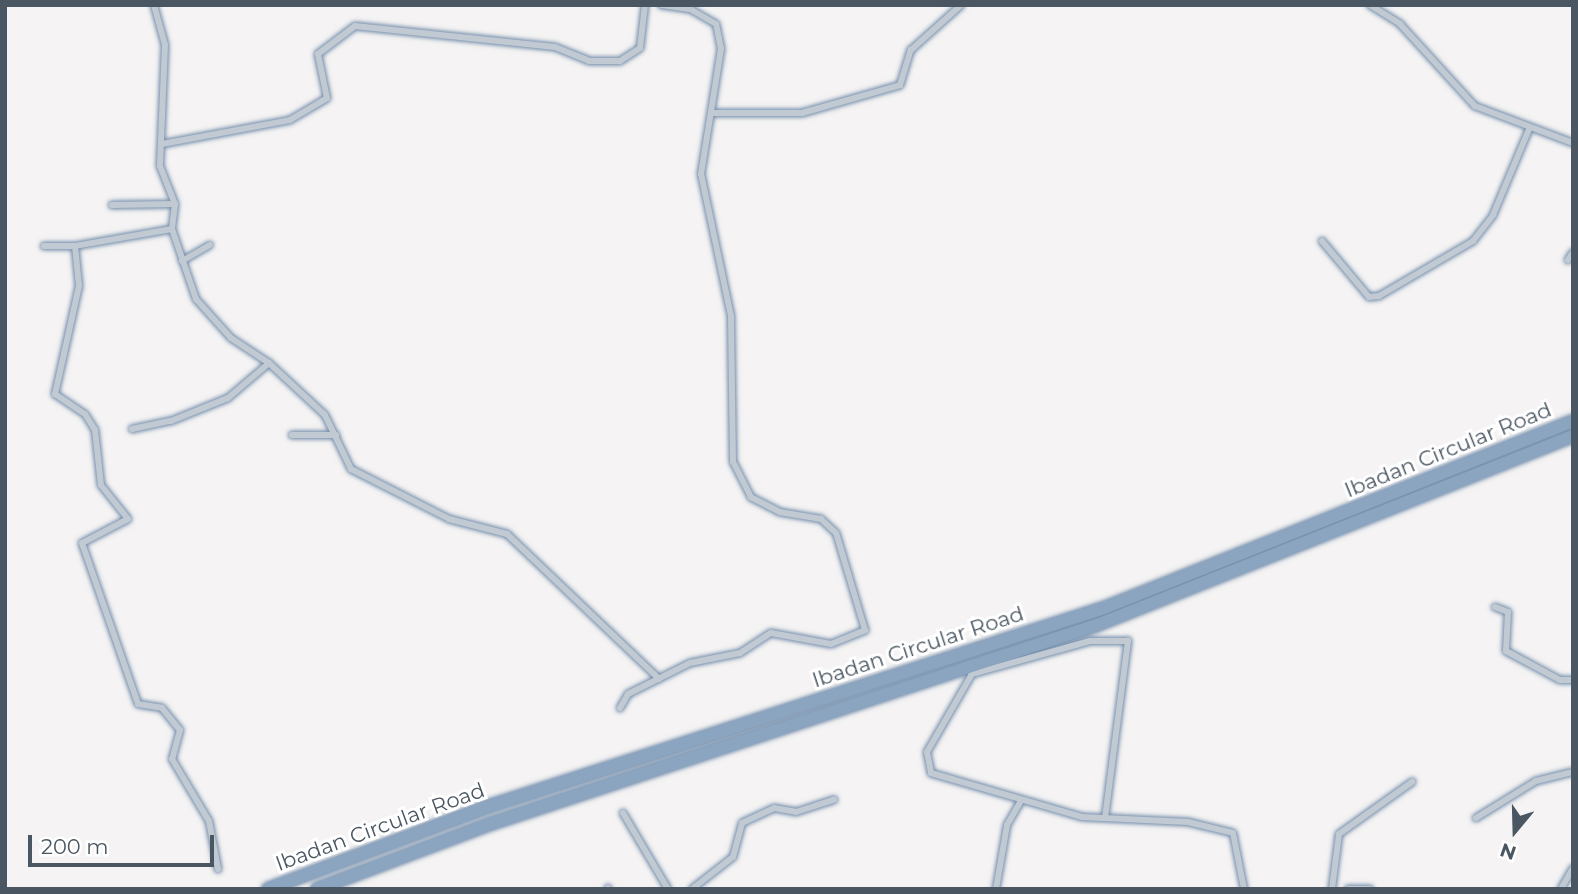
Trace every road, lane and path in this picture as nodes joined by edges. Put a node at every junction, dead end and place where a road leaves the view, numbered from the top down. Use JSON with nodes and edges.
{"nodes":[{"id":1,"x":155,"y":5,"type":"edge"},
{"id":2,"x":645,"y":5,"type":"edge"},
{"id":3,"x":661,"y":5,"type":"edge"},
{"id":4,"x":961,"y":5,"type":"edge"},
{"id":5,"x":1370,"y":5,"type":"edge"},
{"id":6,"x":714,"y":113,"type":"junction"},
{"id":7,"x":1530,"y":127,"type":"junction"},
{"id":8,"x":1573,"y":143,"type":"edge"},
{"id":9,"x":162,"y":144,"type":"junction"},
{"id":10,"x":175,"y":204,"type":"junction"},
{"id":11,"x":112,"y":205,"type":"dead end"},
{"id":12,"x":172,"y":229,"type":"junction"},
{"id":13,"x":1322,"y":241,"type":"dead end"},
{"id":14,"x":210,"y":245,"type":"dead end"},
{"id":15,"x":44,"y":246,"type":"dead end"},
{"id":16,"x":75,"y":246,"type":"junction"},
{"id":17,"x":1573,"y":252,"type":"edge"},
{"id":18,"x":1567,"y":260,"type":"dead end"},
{"id":19,"x":182,"y":261,"type":"junction"},
{"id":20,"x":270,"y":363,"type":"junction"},
{"id":21,"x":1573,"y":421,"type":"edge"},
{"id":22,"x":132,"y":429,"type":"dead end"},
{"id":23,"x":292,"y":435,"type":"dead end"},
{"id":24,"x":336,"y":435,"type":"junction"},
{"id":25,"x":1573,"y":436,"type":"edge"},
{"id":26,"x":1495,"y":607,"type":"dead end"},
{"id":27,"x":659,"y":679,"type":"junction"},
{"id":28,"x":1573,"y":680,"type":"edge"},
{"id":29,"x":620,"y":708,"type":"dead end"},
{"id":30,"x":1573,"y":772,"type":"edge"},
{"id":31,"x":1412,"y":782,"type":"dead end"},
{"id":32,"x":834,"y":800,"type":"dead end"},
{"id":33,"x":1021,"y":801,"type":"junction"},
{"id":34,"x":623,"y":813,"type":"dead end"},
{"id":35,"x":1105,"y":818,"type":"junction"},
{"id":36,"x":1476,"y":818,"type":"dead end"},
{"id":37,"x":1573,"y":868,"type":"edge"},
{"id":38,"x":218,"y":869,"type":"dead end"},
{"id":39,"x":268,"y":889,"type":"edge"},
{"id":40,"x":317,"y":889,"type":"edge"},
{"id":41,"x":668,"y":889,"type":"edge"},
{"id":42,"x":692,"y":889,"type":"edge"},
{"id":43,"x":996,"y":889,"type":"edge"},
{"id":44,"x":1244,"y":889,"type":"edge"},
{"id":45,"x":1332,"y":889,"type":"edge"},
{"id":46,"x":1348,"y":889,"type":"edge"},
{"id":47,"x":1370,"y":889,"type":"edge"},
{"id":48,"x":1562,"y":889,"type":"edge"}],
"edges":[{"from":1,"to":9,"type":"street"},
{"from":2,"to":9,"type":"street"},
{"from":3,"to":6,"type":"street"},
{"from":4,"to":6,"type":"street"},
{"from":5,"to":7,"type":"street"},
{"from":6,"to":27,"type":"street"},
{"from":7,"to":8,"type":"street"},
{"from":7,"to":13,"type":"street"},
{"from":9,"to":10,"type":"street"},
{"from":10,"to":11,"type":"street"},
{"from":10,"to":12,"type":"street"},
{"from":12,"to":16,"type":"street"},
{"from":12,"to":19,"type":"street"},
{"from":14,"to":19,"type":"street"},
{"from":15,"to":16,"type":"street"},
{"from":16,"to":38,"type":"street"},
{"from":17,"to":18,"type":"street"},
{"from":19,"to":20,"type":"street"},
{"from":20,"to":22,"type":"street"},
{"from":20,"to":24,"type":"street"},
{"from":21,"to":39,"type":"highway","name":"Ibadan Circular Road"},
{"from":23,"to":24,"type":"street"},
{"from":24,"to":27,"type":"street"},
{"from":25,"to":40,"type":"highway","name":"Ibadan Circular Road"},
{"from":26,"to":28,"type":"street"},
{"from":27,"to":29,"type":"street"},
{"from":30,"to":36,"type":"street"},
{"from":31,"to":45,"type":"street"},
{"from":32,"to":42,"type":"street"},
{"from":33,"to":35,"type":"street"},
{"from":33,"to":35,"type":"street"},
{"from":33,"to":43,"type":"street"},
{"from":34,"to":41,"type":"street"},
{"from":35,"to":44,"type":"street"},
{"from":37,"to":48,"type":"street"},
{"from":46,"to":47,"type":"street"}]}
